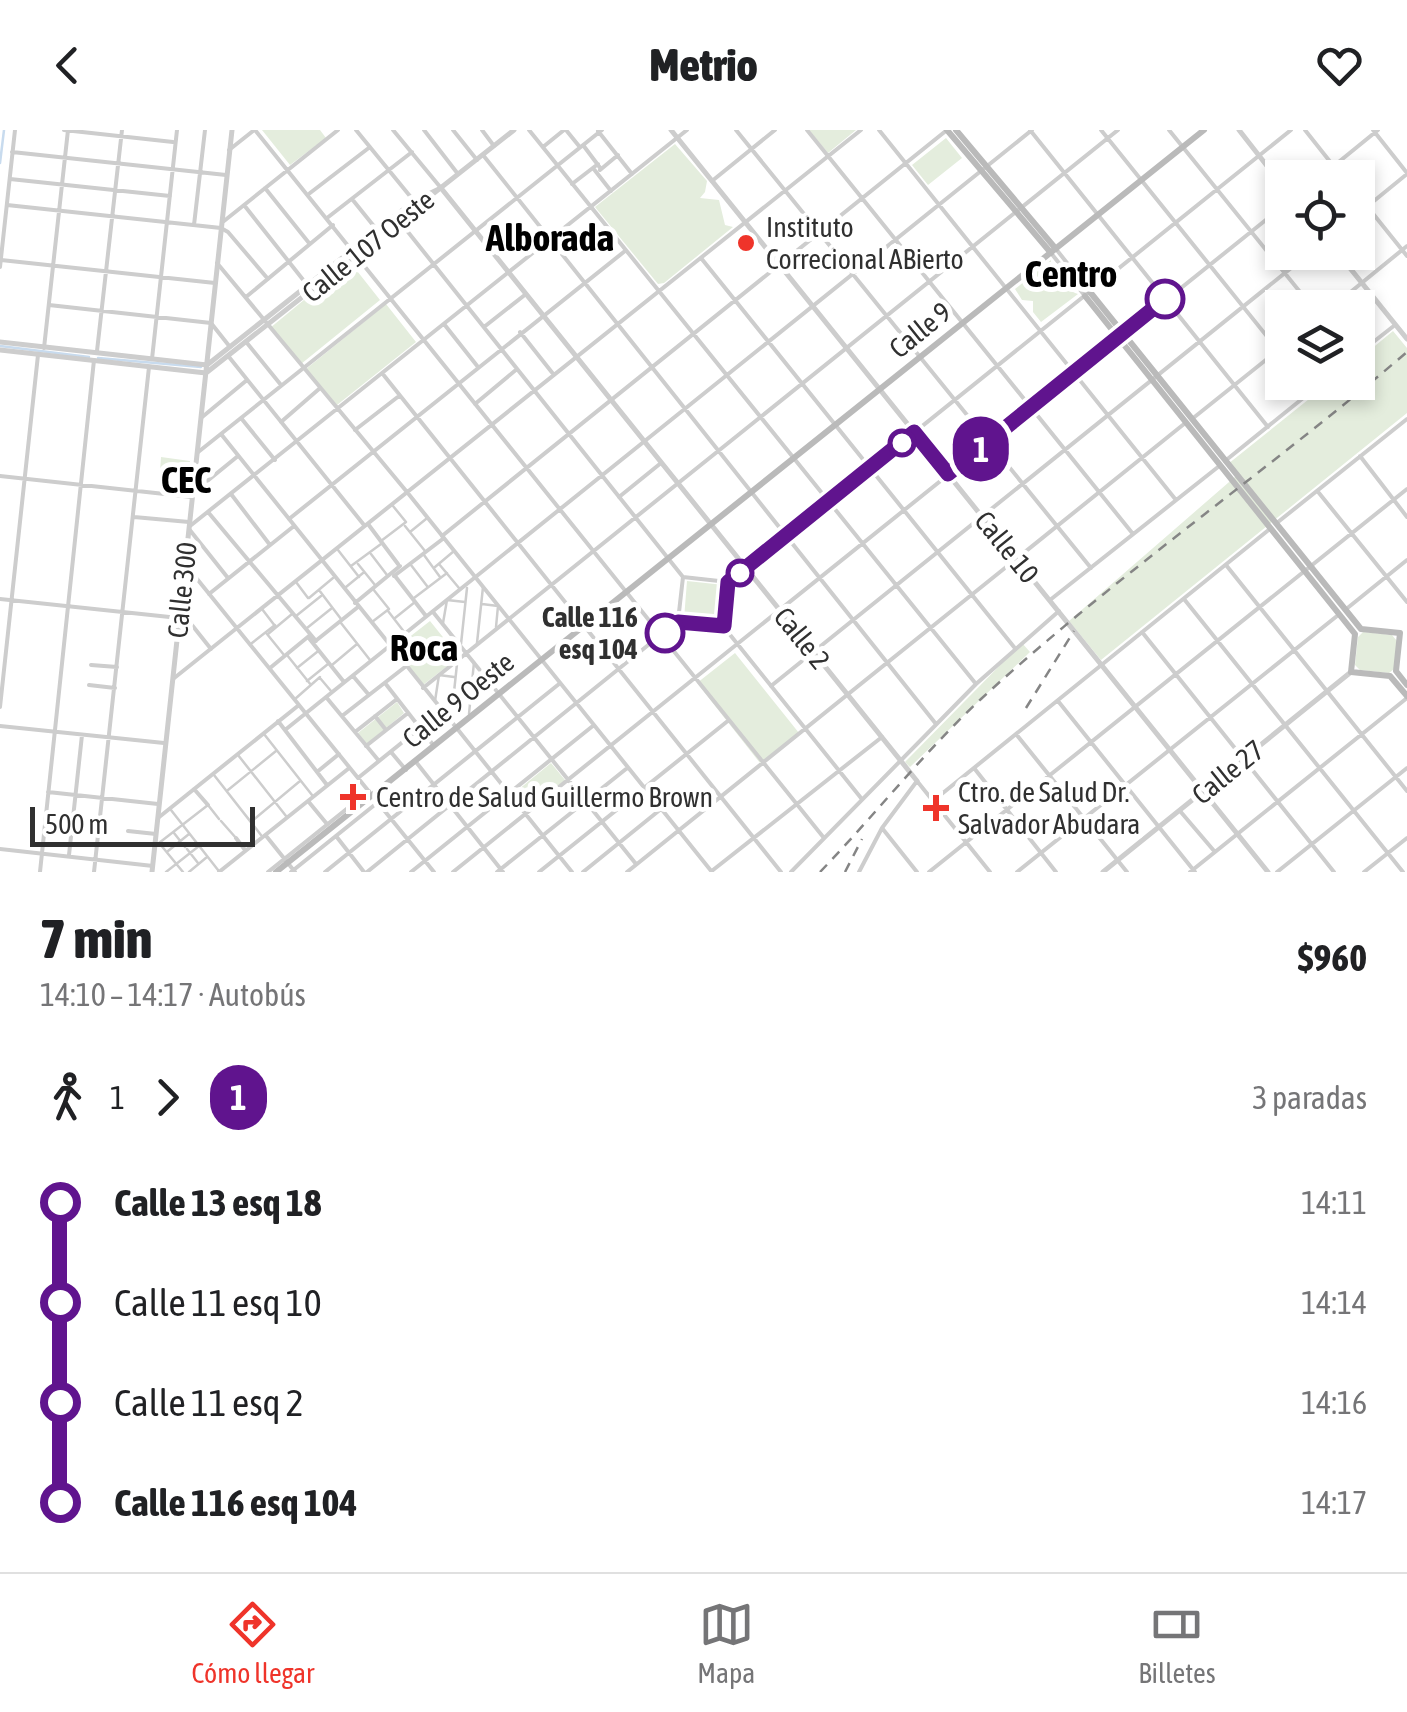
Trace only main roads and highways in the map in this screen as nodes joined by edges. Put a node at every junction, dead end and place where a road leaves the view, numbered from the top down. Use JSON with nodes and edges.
{"nodes":[{"id":1,"x":947,"y":130,"type":"edge"},
{"id":2,"x":956,"y":130,"type":"edge"},
{"id":3,"x":1204,"y":130,"type":"edge"},
{"id":4,"x":984,"y":169,"type":"junction"},
{"id":5,"x":1053,"y":251,"type":"junction"},
{"id":6,"x":1088,"y":294,"type":"road end"},
{"id":7,"x":711,"y":526,"type":"joint"},
{"id":8,"x":1404,"y":630,"type":"edge"},
{"id":9,"x":1358,"y":632,"type":"junction"},
{"id":10,"x":1393,"y":674,"type":"junction"},
{"id":11,"x":1407,"y":685,"type":"edge"},
{"id":12,"x":1407,"y":697,"type":"edge"},
{"id":13,"x":290,"y":867,"type":"edge"},
{"id":14,"x":280,"y":872,"type":"edge"}],
"edges":[{"from":1,"to":4,"type":"main road"},
{"from":2,"to":4,"type":"main road"},
{"from":3,"to":5,"type":"main road","name":"Calle 9"},
{"from":4,"to":5,"type":"main road"},
{"from":5,"to":7,"type":"main road","name":"Calle 9"},
{"from":6,"to":9,"type":"main road"},
{"from":7,"to":13,"type":"main road","name":"Calle 9 Oeste"},
{"from":8,"to":9,"type":"main road"},
{"from":8,"to":10,"type":"main road"},
{"from":9,"to":10,"type":"main road"},
{"from":10,"to":11,"type":"main road"},
{"from":10,"to":12,"type":"main road"},
{"from":13,"to":14,"type":"main road","name":"Calle 9 Oeste"}]}
